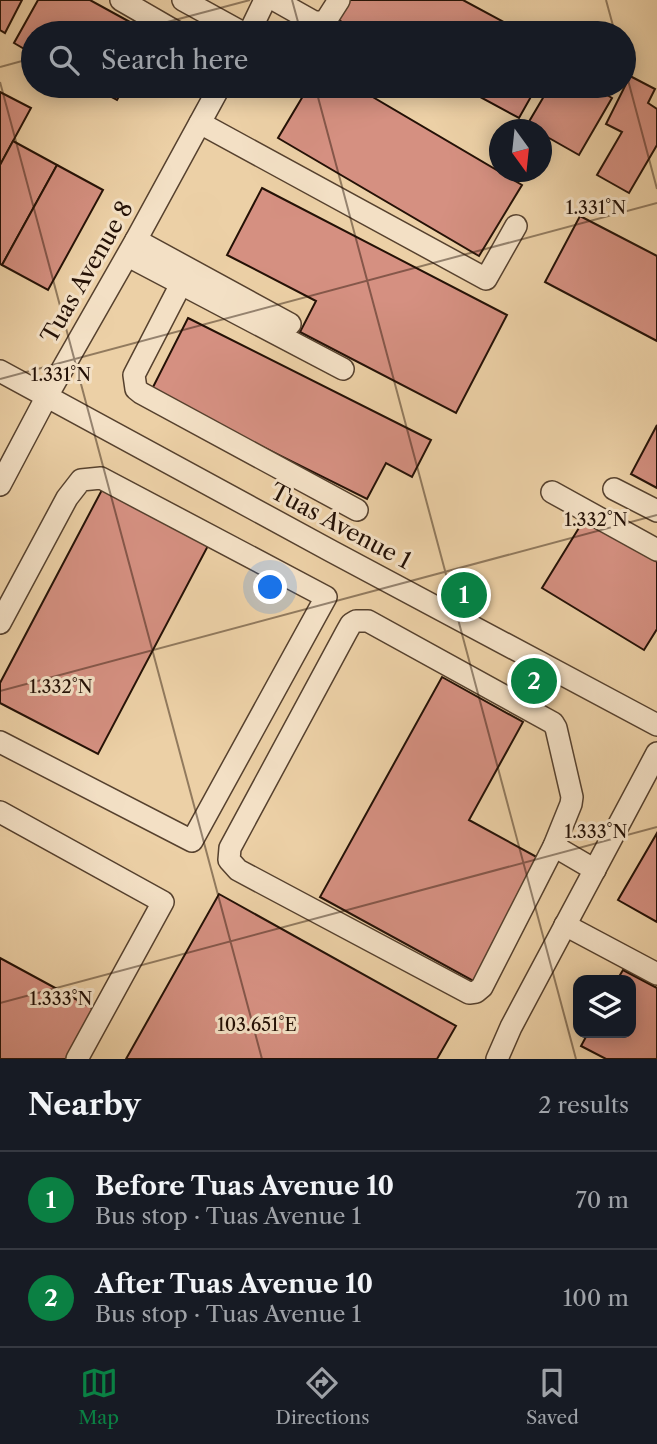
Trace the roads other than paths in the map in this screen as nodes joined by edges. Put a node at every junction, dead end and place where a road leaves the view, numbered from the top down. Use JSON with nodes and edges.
{"nodes":[{"id":1,"x":121,"y":0,"type":"edge"},
{"id":2,"x":265,"y":0,"type":"edge"},
{"id":3,"x":275,"y":0,"type":"edge"},
{"id":4,"x":339,"y":0,"type":"edge"},
{"id":5,"x":193,"y":2,"type":"edge"},
{"id":6,"x":157,"y":21,"type":"edge"},
{"id":7,"x":224,"y":21,"type":"edge"},
{"id":8,"x":255,"y":21,"type":"edge"},
{"id":9,"x":312,"y":21,"type":"edge"},
{"id":10,"x":327,"y":21,"type":"edge"},
{"id":11,"x":214,"y":98,"type":"edge"},
{"id":12,"x":200,"y":123,"type":"junction"},
{"id":13,"x":516,"y":226,"type":"dead end"},
{"id":14,"x":132,"y":248,"type":"junction"},
{"id":15,"x":181,"y":284,"type":"junction"},
{"id":16,"x":290,"y":324,"type":"dead end"},
{"id":17,"x":343,"y":369,"type":"dead end"},
{"id":18,"x":0,"y":370,"type":"edge"},
{"id":19,"x":47,"y":396,"type":"junction"},
{"id":20,"x":0,"y":485,"type":"edge"},
{"id":21,"x":614,"y":489,"type":"dead end"},
{"id":22,"x":552,"y":492,"type":"dead end"},
{"id":23,"x":357,"y":510,"type":"dead end"},
{"id":24,"x":657,"y":511,"type":"edge"},
{"id":25,"x":657,"y":550,"type":"edge"},
{"id":26,"x":0,"y":623,"type":"edge"},
{"id":27,"x":657,"y":725,"type":"edge"},
{"id":28,"x":0,"y":742,"type":"edge"},
{"id":29,"x":657,"y":753,"type":"edge"},
{"id":30,"x":0,"y":813,"type":"edge"},
{"id":31,"x":554,"y":846,"type":"junction"},
{"id":32,"x":595,"y":870,"type":"junction"},
{"id":33,"x":565,"y":925,"type":"junction"},
{"id":34,"x":657,"y":974,"type":"edge"},
{"id":35,"x":77,"y":1059,"type":"edge"},
{"id":36,"x":497,"y":1059,"type":"edge"}],
"edges":[{"from":1,"to":6,"type":"street"},
{"from":2,"to":8,"type":"street"},
{"from":3,"to":9,"type":"street"},
{"from":4,"to":10,"type":"street"},
{"from":5,"to":7,"type":"street"},
{"from":11,"to":12,"type":"street","name":"Tuas Avenue 8"},
{"from":12,"to":13,"type":"street"},
{"from":12,"to":14,"type":"street","name":"Tuas Avenue 8"},
{"from":14,"to":15,"type":"street"},
{"from":14,"to":16,"type":"street"},
{"from":14,"to":19,"type":"street","name":"Tuas Avenue 8"},
{"from":15,"to":17,"type":"street"},
{"from":15,"to":23,"type":"street"},
{"from":18,"to":19,"type":"street","name":"Tuas Avenue 1"},
{"from":19,"to":20,"type":"street","name":"Tuas Avenue 8"},
{"from":19,"to":27,"type":"street","name":"Tuas Avenue 1"},
{"from":21,"to":24,"type":"street"},
{"from":22,"to":25,"type":"street"},
{"from":26,"to":28,"type":"street"},
{"from":29,"to":32,"type":"street"},
{"from":30,"to":35,"type":"street"},
{"from":31,"to":31,"type":"street"},
{"from":31,"to":32,"type":"street"},
{"from":32,"to":33,"type":"street"},
{"from":33,"to":34,"type":"street"},
{"from":33,"to":36,"type":"street"}]}
